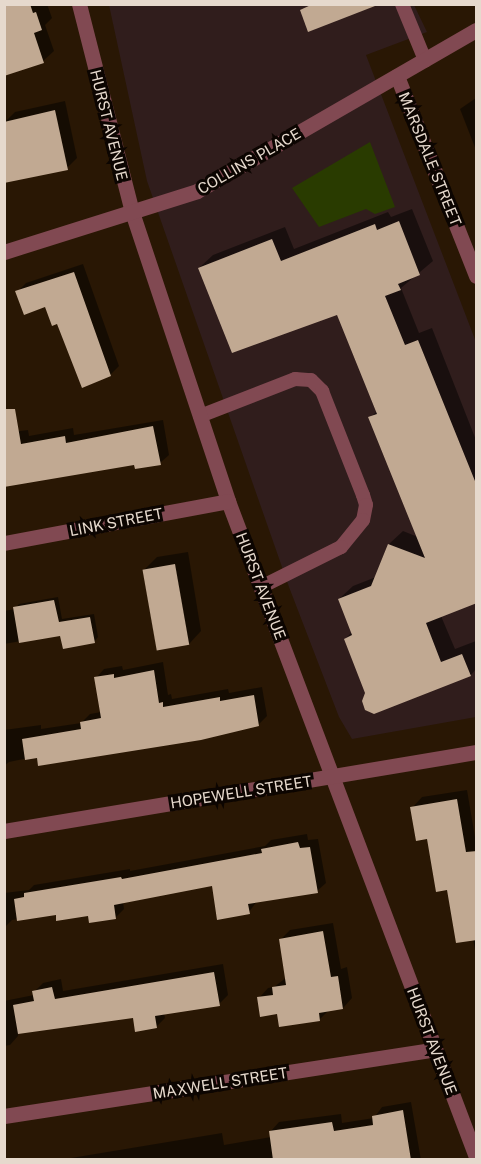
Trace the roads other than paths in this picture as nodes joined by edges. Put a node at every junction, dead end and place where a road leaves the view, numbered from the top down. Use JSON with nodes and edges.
{"nodes":[{"id":1,"x":79,"y":4,"type":"edge"},
{"id":2,"x":402,"y":4,"type":"edge"},
{"id":3,"x":477,"y":30,"type":"edge"},
{"id":4,"x":425,"y":60,"type":"junction"},
{"id":5,"x":397,"y":76,"type":"junction"},
{"id":6,"x":132,"y":212,"type":"junction"},
{"id":7,"x":4,"y":252,"type":"edge"},
{"id":8,"x":477,"y":276,"type":"edge"},
{"id":9,"x":200,"y":416,"type":"junction"},
{"id":10,"x":228,"y":501,"type":"junction"},
{"id":11,"x":4,"y":543,"type":"edge"},
{"id":12,"x":261,"y":587,"type":"junction"},
{"id":13,"x":477,"y":752,"type":"edge"},
{"id":14,"x":333,"y":777,"type":"junction"},
{"id":15,"x":4,"y":831,"type":"edge"},
{"id":16,"x":435,"y":1049,"type":"junction"},
{"id":17,"x":4,"y":1116,"type":"edge"},
{"id":18,"x":477,"y":1157,"type":"edge"}],
"edges":[{"from":1,"to":6,"type":"street","name":"HURST AVENUE"},
{"from":2,"to":4,"type":"lane"},
{"from":3,"to":4,"type":"street","name":"COLLINS PLACE"},
{"from":4,"to":5,"type":"street","name":"COLLINS PLACE"},
{"from":5,"to":6,"type":"street","name":"COLLINS PLACE"},
{"from":5,"to":8,"type":"street","name":"MARSDALE STREET"},
{"from":6,"to":7,"type":"street","name":"COLLINS PLACE"},
{"from":6,"to":9,"type":"street","name":"HURST AVENUE"},
{"from":9,"to":10,"type":"street","name":"HURST AVENUE"},
{"from":9,"to":12,"type":"lane"},
{"from":10,"to":11,"type":"street","name":"LINK STREET"},
{"from":10,"to":12,"type":"street","name":"HURST AVENUE"},
{"from":12,"to":14,"type":"street","name":"HURST AVENUE"},
{"from":13,"to":14,"type":"street","name":"HOPEWELL STREET"},
{"from":14,"to":15,"type":"street","name":"HOPEWELL STREET"},
{"from":14,"to":16,"type":"street","name":"HURST AVENUE"},
{"from":16,"to":17,"type":"street","name":"MAXWELL STREET"},
{"from":16,"to":18,"type":"street","name":"HURST AVENUE"}]}
